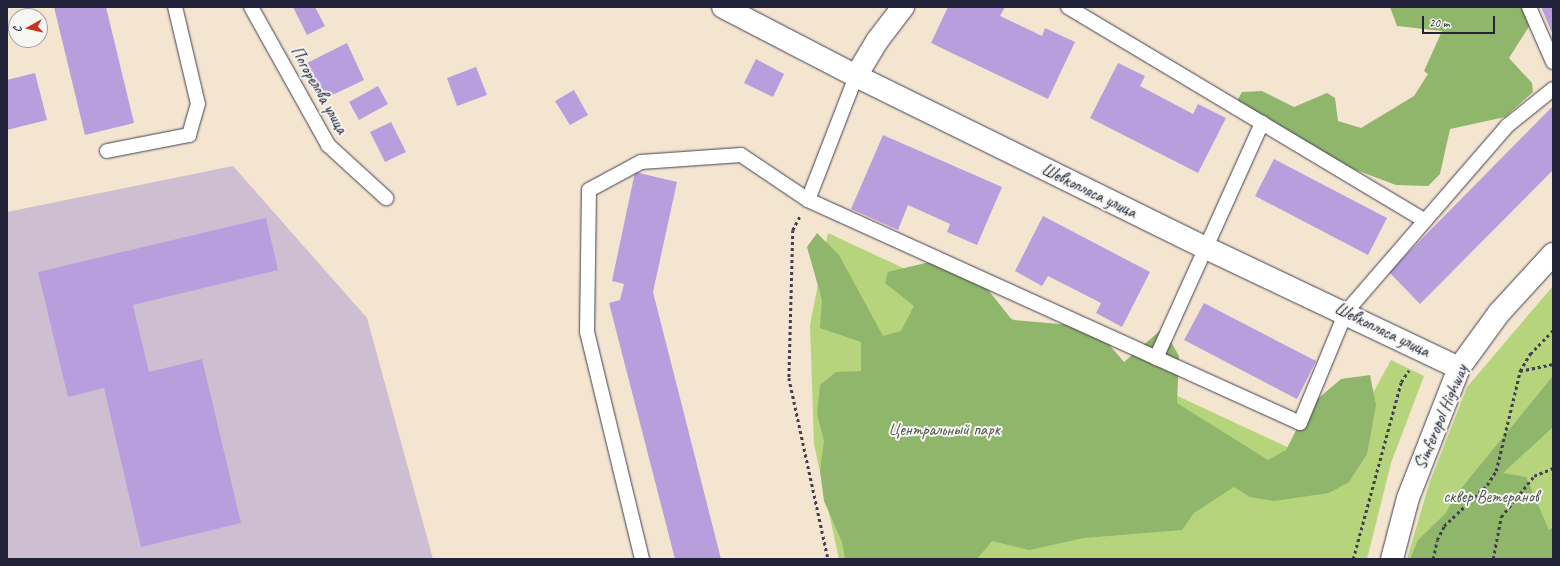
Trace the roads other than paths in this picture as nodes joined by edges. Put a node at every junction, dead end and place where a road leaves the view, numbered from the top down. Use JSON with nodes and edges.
{"nodes":[{"id":1,"x":175,"y":7,"type":"edge"},
{"id":2,"x":251,"y":7,"type":"edge"},
{"id":3,"x":723,"y":7,"type":"edge"},
{"id":4,"x":903,"y":7,"type":"edge"},
{"id":5,"x":1068,"y":7,"type":"edge"},
{"id":6,"x":1529,"y":7,"type":"edge"},
{"id":7,"x":1553,"y":62,"type":"edge"},
{"id":8,"x":856,"y":76,"type":"junction"},
{"id":9,"x":1553,"y":88,"type":"edge"},
{"id":10,"x":1262,"y":123,"type":"junction"},
{"id":11,"x":107,"y":151,"type":"dead end"},
{"id":12,"x":386,"y":198,"type":"dead end"},
{"id":13,"x":808,"y":200,"type":"junction"},
{"id":14,"x":1425,"y":221,"type":"junction"},
{"id":15,"x":1204,"y":247,"type":"junction"},
{"id":16,"x":1553,"y":254,"type":"edge"},
{"id":17,"x":1346,"y":312,"type":"junction"},
{"id":18,"x":1156,"y":358,"type":"junction"},
{"id":19,"x":1459,"y":368,"type":"junction"},
{"id":20,"x":642,"y":559,"type":"edge"},
{"id":21,"x":1392,"y":559,"type":"edge"}],
"edges":[{"from":1,"to":11,"type":"lane"},
{"from":2,"to":12,"type":"lane","name":"Погорелова улица"},
{"from":3,"to":8,"type":"street","name":"Шевкопляса улица"},
{"from":4,"to":8,"type":"street"},
{"from":5,"to":10,"type":"lane"},
{"from":6,"to":7,"type":"lane"},
{"from":8,"to":13,"type":"lane"},
{"from":8,"to":15,"type":"street","name":"Шевкопляса улица"},
{"from":9,"to":14,"type":"lane"},
{"from":10,"to":14,"type":"lane"},
{"from":10,"to":15,"type":"lane"},
{"from":13,"to":18,"type":"lane"},
{"from":13,"to":20,"type":"lane"},
{"from":14,"to":17,"type":"lane"},
{"from":15,"to":17,"type":"street","name":"Шевкопляса улица"},
{"from":15,"to":18,"type":"lane"},
{"from":16,"to":19,"type":"street","name":"Simferopol Highway"},
{"from":17,"to":18,"type":"lane"},
{"from":17,"to":19,"type":"street","name":"Шевкопляса улица"},
{"from":19,"to":21,"type":"street","name":"Simferopol Highway"}]}
